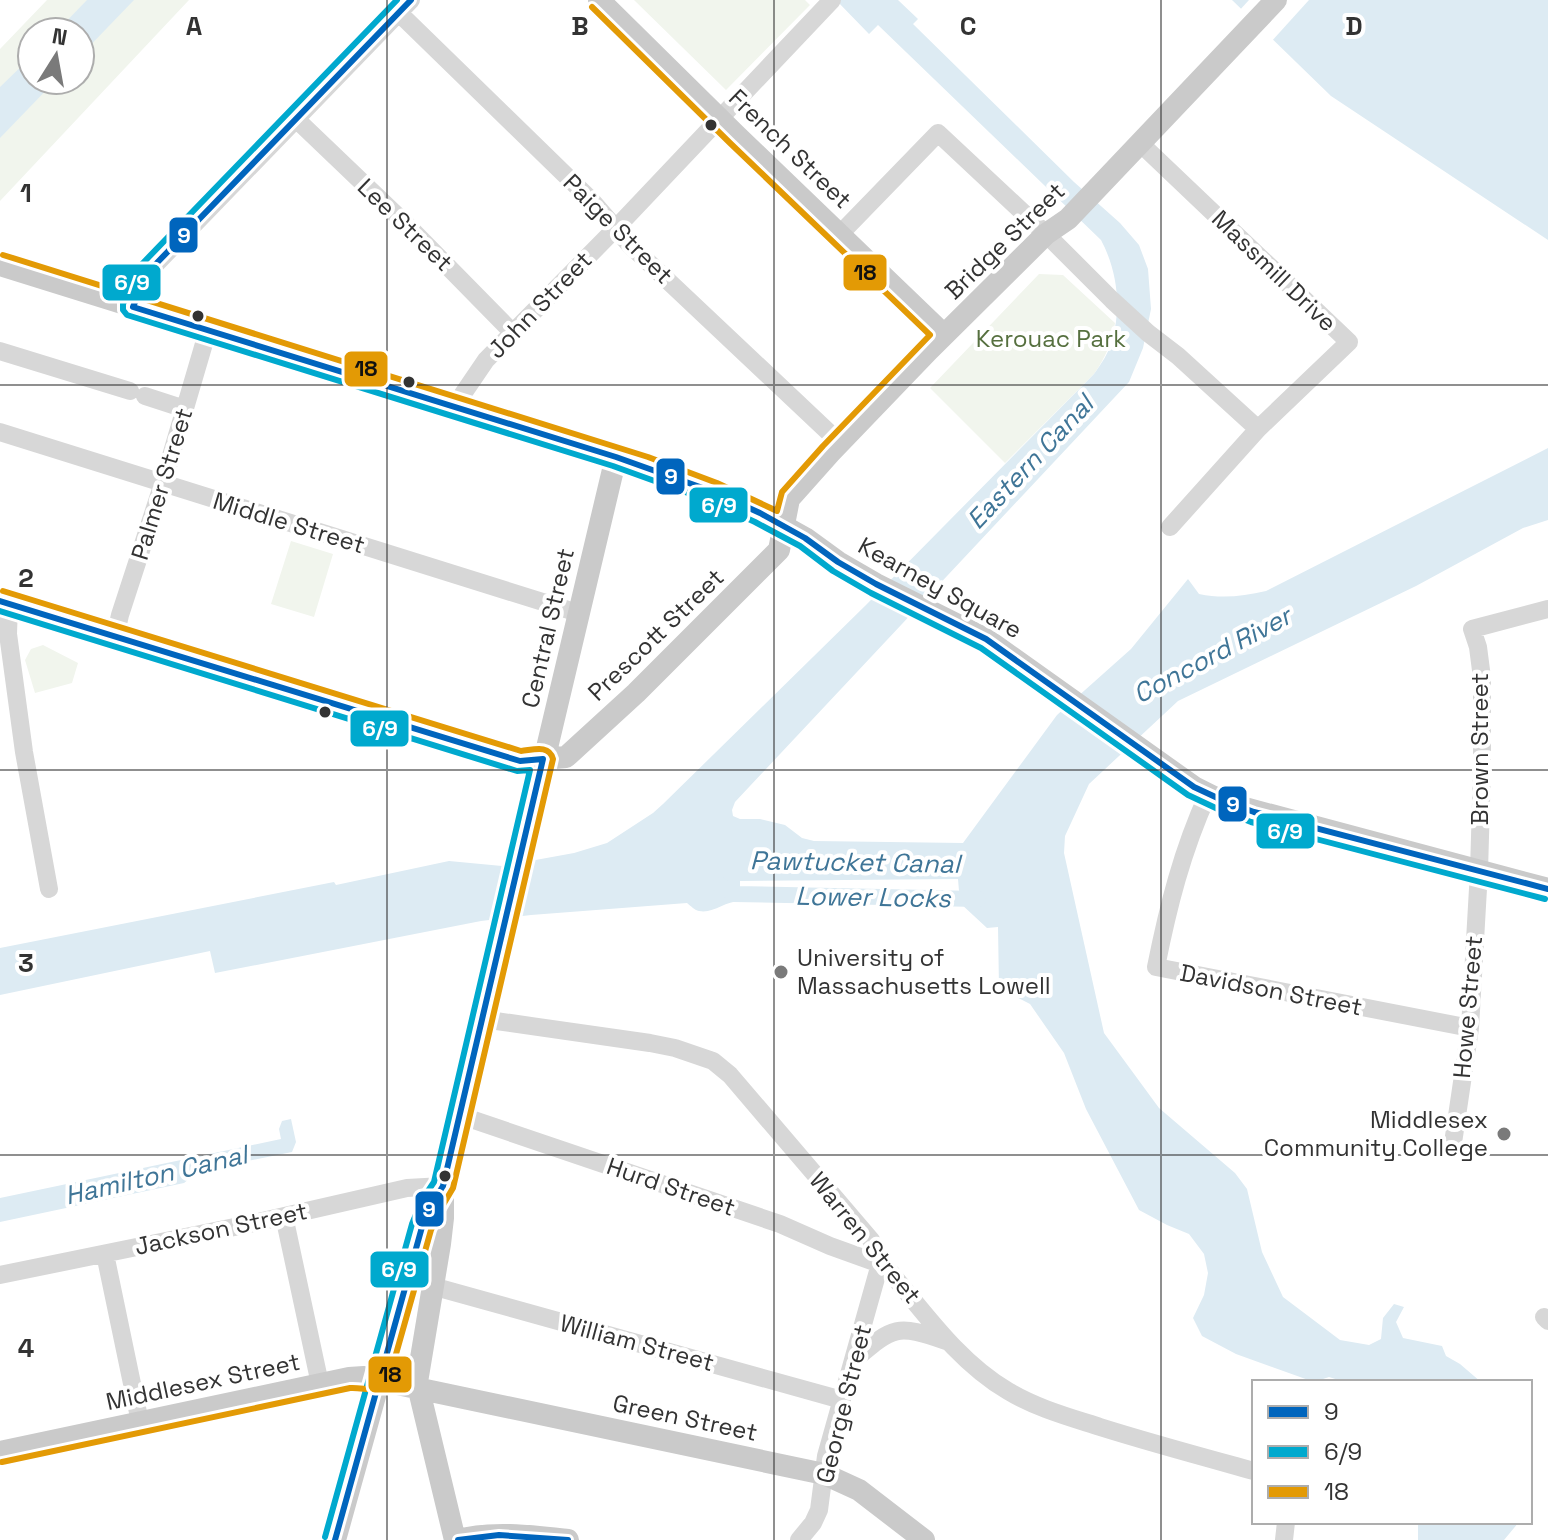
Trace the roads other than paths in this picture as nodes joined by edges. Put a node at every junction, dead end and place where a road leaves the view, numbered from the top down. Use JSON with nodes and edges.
{"nodes":[{"id":1,"x":599,"y":0,"type":"edge"},
{"id":2,"x":832,"y":0,"type":"edge"},
{"id":3,"x":1276,"y":0,"type":"edge"},
{"id":4,"x":405,"y":7,"type":"edge"},
{"id":5,"x":296,"y":119,"type":"junction"},
{"id":6,"x":720,"y":119,"type":"junction"},
{"id":7,"x":1141,"y":144,"type":"junction"},
{"id":8,"x":616,"y":228,"type":"junction"},
{"id":9,"x":840,"y":234,"type":"junction"},
{"id":10,"x":1046,"y":234,"type":"junction"},
{"id":11,"x":0,"y":265,"type":"edge"},
{"id":12,"x":133,"y":307,"type":"junction"},
{"id":13,"x":208,"y":330,"type":"junction"},
{"id":14,"x":513,"y":333,"type":"junction"},
{"id":15,"x":944,"y":335,"type":"junction"},
{"id":16,"x":0,"y":351,"type":"edge"},
{"id":17,"x":454,"y":407,"type":"junction"},
{"id":18,"x":185,"y":409,"type":"junction"},
{"id":19,"x":1258,"y":429,"type":"junction"},
{"id":20,"x":0,"y":432,"type":"edge"},
{"id":21,"x":840,"y":443,"type":"junction"},
{"id":22,"x":616,"y":457,"type":"junction"},
{"id":23,"x":163,"y":483,"type":"junction"},
{"id":24,"x":784,"y":526,"type":"junction"},
{"id":25,"x":1170,"y":527,"type":"dead end"},
{"id":26,"x":5,"y":603,"type":"edge"},
{"id":27,"x":1548,"y":609,"type":"edge"},
{"id":28,"x":578,"y":613,"type":"junction"},
{"id":29,"x":115,"y":637,"type":"junction"},
{"id":30,"x":543,"y":759,"type":"junction"},
{"id":31,"x":1208,"y":794,"type":"junction"},
{"id":32,"x":1479,"y":871,"type":"junction"},
{"id":33,"x":49,"y":889,"type":"dead end"},
{"id":34,"x":1548,"y":889,"type":"edge"},
{"id":35,"x":482,"y":1019,"type":"junction"},
{"id":36,"x":1470,"y":1028,"type":"junction"},
{"id":37,"x":459,"y":1115,"type":"junction"},
{"id":38,"x":1453,"y":1143,"type":"dead end"},
{"id":39,"x":443,"y":1186,"type":"junction"},
{"id":40,"x":284,"y":1216,"type":"junction"},
{"id":41,"x":105,"y":1254,"type":"junction"},
{"id":42,"x":880,"y":1264,"type":"junction"},
{"id":43,"x":0,"y":1275,"type":"edge"},
{"id":44,"x":432,"y":1286,"type":"junction"},
{"id":45,"x":949,"y":1342,"type":"junction"},
{"id":46,"x":854,"y":1360,"type":"junction"},
{"id":47,"x":379,"y":1380,"type":"junction"},
{"id":48,"x":320,"y":1384,"type":"junction"},
{"id":49,"x":417,"y":1388,"type":"junction"},
{"id":50,"x":842,"y":1400,"type":"junction"},
{"id":51,"x":140,"y":1422,"type":"junction"},
{"id":52,"x":0,"y":1452,"type":"edge"},
{"id":53,"x":1252,"y":1470,"type":"edge"},
{"id":54,"x":824,"y":1474,"type":"junction"},
{"id":55,"x":511,"y":1538,"type":"edge"},
{"id":56,"x":335,"y":1540,"type":"edge"},
{"id":57,"x":456,"y":1540,"type":"edge"},
{"id":58,"x":568,"y":1540,"type":"edge"},
{"id":59,"x":799,"y":1540,"type":"edge"},
{"id":60,"x":924,"y":1540,"type":"edge"}],
"edges":[{"from":1,"to":6,"type":"main road","name":"French Street"},
{"from":2,"to":6,"type":"street","name":"John Street"},
{"from":3,"to":7,"type":"main road","name":"Bridge Street"},
{"from":4,"to":5,"type":"street"},
{"from":4,"to":8,"type":"street","name":"Paige Street"},
{"from":5,"to":12,"type":"street"},
{"from":5,"to":14,"type":"street","name":"Lee Street"},
{"from":6,"to":8,"type":"street","name":"John Street"},
{"from":6,"to":9,"type":"main road","name":"French Street"},
{"from":7,"to":10,"type":"main road","name":"Bridge Street"},
{"from":7,"to":19,"type":"street","name":"Massmill Drive"},
{"from":8,"to":14,"type":"street","name":"John Street"},
{"from":8,"to":21,"type":"street","name":"Paige Street"},
{"from":9,"to":10,"type":"street"},
{"from":9,"to":15,"type":"main road","name":"French Street"},
{"from":10,"to":15,"type":"main road","name":"Bridge Street"},
{"from":10,"to":19,"type":"street"},
{"from":11,"to":12,"type":"main road","name":"Kearney Square"},
{"from":12,"to":13,"type":"main road","name":"Kearney Square"},
{"from":13,"to":17,"type":"main road","name":"Kearney Square"},
{"from":13,"to":18,"type":"street","name":"Palmer Street"},
{"from":14,"to":17,"type":"street","name":"John Street"},
{"from":15,"to":21,"type":"main road","name":"Bridge Street"},
{"from":16,"to":18,"type":"street"},
{"from":17,"to":22,"type":"main road","name":"Kearney Square"},
{"from":18,"to":23,"type":"street","name":"Palmer Street"},
{"from":19,"to":25,"type":"street"},
{"from":20,"to":23,"type":"street","name":"Middle Street"},
{"from":21,"to":24,"type":"main road","name":"Bridge Street"},
{"from":22,"to":24,"type":"main road","name":"Kearney Square"},
{"from":22,"to":28,"type":"main road","name":"Central Street"},
{"from":23,"to":28,"type":"street","name":"Middle Street"},
{"from":23,"to":29,"type":"street","name":"Palmer Street"},
{"from":24,"to":30,"type":"main road","name":"Prescott Street"},
{"from":24,"to":31,"type":"main road","name":"Kearney Square"},
{"from":26,"to":29,"type":"main road"},
{"from":26,"to":33,"type":"street"},
{"from":27,"to":32,"type":"street","name":"Brown Street"},
{"from":28,"to":30,"type":"main road","name":"Central Street"},
{"from":29,"to":30,"type":"main road"},
{"from":30,"to":35,"type":"main road","name":"Central Street"},
{"from":31,"to":32,"type":"main road","name":"Kearney Square"},
{"from":31,"to":36,"type":"street","name":"Davidson Street"},
{"from":32,"to":34,"type":"main road","name":"Kearney Square"},
{"from":32,"to":36,"type":"street","name":"Howe Street"},
{"from":35,"to":37,"type":"main road","name":"Central Street"},
{"from":35,"to":42,"type":"street","name":"Warren Street"},
{"from":36,"to":38,"type":"street","name":"Howe Street"},
{"from":37,"to":39,"type":"main road","name":"Central Street"},
{"from":37,"to":42,"type":"street","name":"Hurd Street"},
{"from":39,"to":40,"type":"street","name":"Jackson Street"},
{"from":39,"to":44,"type":"main road","name":"Central Street"},
{"from":39,"to":47,"type":"main road","name":"Central Street"},
{"from":40,"to":41,"type":"street","name":"Jackson Street"},
{"from":40,"to":48,"type":"street"},
{"from":41,"to":43,"type":"street","name":"Jackson Street"},
{"from":41,"to":51,"type":"street"},
{"from":42,"to":45,"type":"street","name":"Warren Street"},
{"from":42,"to":46,"type":"street","name":"George Street"},
{"from":44,"to":49,"type":"main road","name":"Central Street"},
{"from":44,"to":50,"type":"street","name":"William Street"},
{"from":45,"to":46,"type":"street"},
{"from":45,"to":53,"type":"street","name":"Warren Street"},
{"from":46,"to":50,"type":"street","name":"George Street"},
{"from":47,"to":48,"type":"main road","name":"Middlesex Street"},
{"from":47,"to":49,"type":"main road","name":"Middlesex Street"},
{"from":47,"to":56,"type":"main road","name":"Central Street"},
{"from":48,"to":51,"type":"main road","name":"Middlesex Street"},
{"from":49,"to":54,"type":"main road","name":"Green Street"},
{"from":49,"to":57,"type":"main road","name":"Central Street"},
{"from":50,"to":54,"type":"street","name":"George Street"},
{"from":51,"to":52,"type":"main road","name":"Middlesex Street"},
{"from":54,"to":59,"type":"street","name":"George Street"},
{"from":54,"to":60,"type":"main road","name":"Green Street"},
{"from":55,"to":57,"type":"main road"},
{"from":55,"to":58,"type":"main road"}]}
